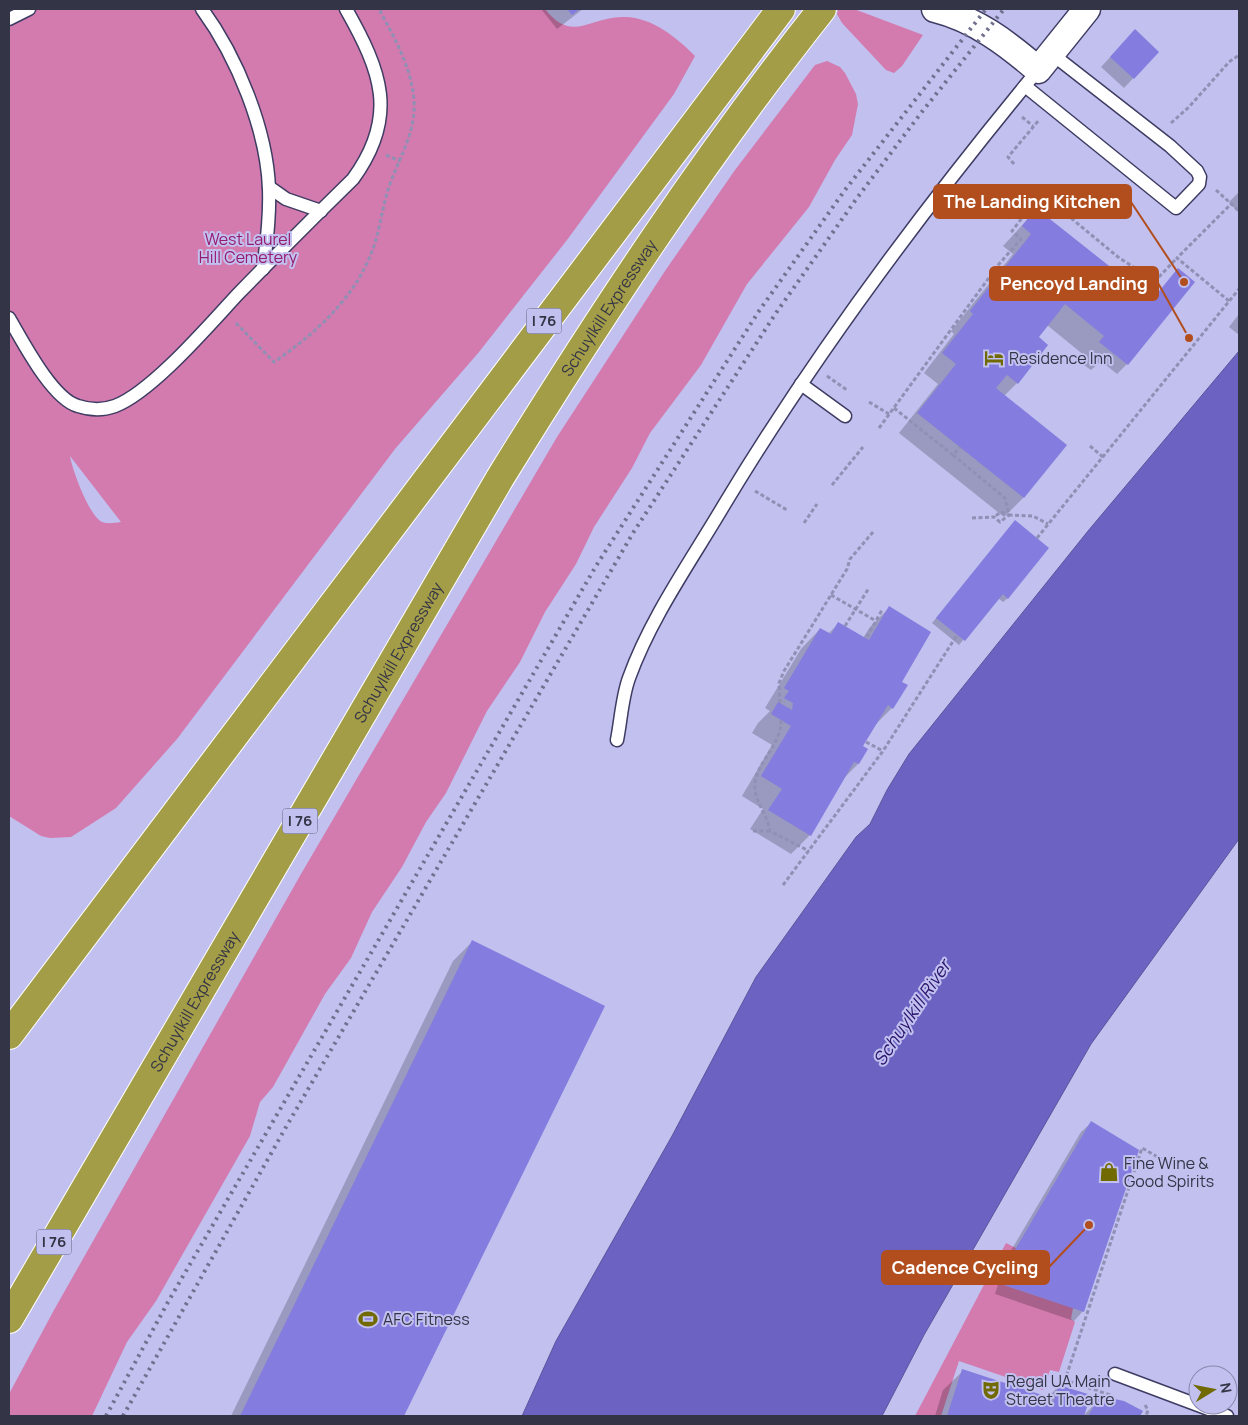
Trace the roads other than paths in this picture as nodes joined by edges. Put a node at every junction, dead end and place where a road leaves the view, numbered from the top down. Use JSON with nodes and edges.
{"nodes":[{"id":1,"x":29,"y":9,"type":"edge"},
{"id":2,"x":202,"y":9,"type":"edge"},
{"id":3,"x":346,"y":9,"type":"edge"},
{"id":4,"x":781,"y":9,"type":"edge"},
{"id":5,"x":822,"y":9,"type":"edge"},
{"id":6,"x":935,"y":9,"type":"edge"},
{"id":7,"x":1087,"y":9,"type":"edge"},
{"id":8,"x":9,"y":19,"type":"edge"},
{"id":9,"x":1038,"y":70,"type":"junction"},
{"id":10,"x":269,"y":187,"type":"junction"},
{"id":11,"x":321,"y":211,"type":"junction"},
{"id":12,"x":263,"y":269,"type":"junction"},
{"id":13,"x":9,"y":318,"type":"edge"},
{"id":14,"x":801,"y":384,"type":"junction"},
{"id":15,"x":845,"y":416,"type":"dead end"},
{"id":16,"x":617,"y":740,"type":"dead end"},
{"id":17,"x":9,"y":1035,"type":"edge"},
{"id":18,"x":99,"y":1165,"type":"junction"},
{"id":19,"x":9,"y":1288,"type":"edge"},
{"id":20,"x":9,"y":1318,"type":"edge"},
{"id":21,"x":1114,"y":1374,"type":"dead end"},
{"id":22,"x":1227,"y":1416,"type":"edge"}],
"edges":[{"from":1,"to":8,"type":"lane"},
{"from":2,"to":10,"type":"lane"},
{"from":3,"to":11,"type":"lane"},
{"from":4,"to":17,"type":"highway","number":"I 76"},
{"from":5,"to":18,"type":"highway","name":"Schuylkill Expressway","number":"I 76"},
{"from":6,"to":9,"type":"street"},
{"from":7,"to":9,"type":"street"},
{"from":9,"to":9,"type":"lane"},
{"from":9,"to":14,"type":"lane"},
{"from":10,"to":11,"type":"lane"},
{"from":10,"to":12,"type":"lane"},
{"from":11,"to":12,"type":"lane"},
{"from":12,"to":13,"type":"lane"},
{"from":14,"to":15,"type":"lane"},
{"from":14,"to":16,"type":"lane"},
{"from":18,"to":19,"type":"highway"},
{"from":18,"to":20,"type":"highway","name":"Schuylkill Expressway","number":"I 76"},
{"from":21,"to":22,"type":"lane"}]}
